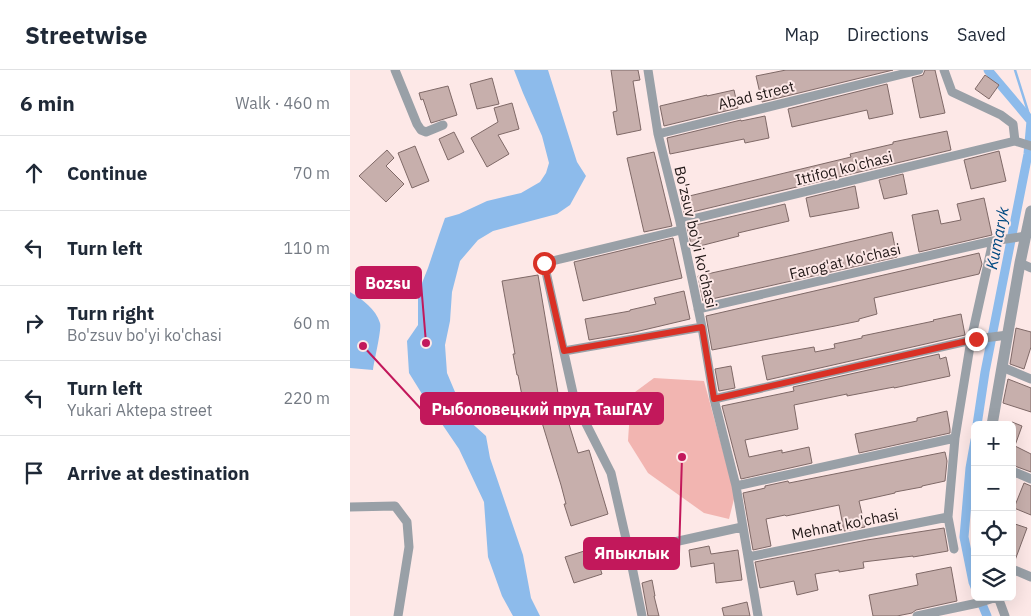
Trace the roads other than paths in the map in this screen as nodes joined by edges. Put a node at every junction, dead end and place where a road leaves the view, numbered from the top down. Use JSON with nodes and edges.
{"nodes":[{"id":1,"x":395,"y":70,"type":"edge"},
{"id":2,"x":648,"y":70,"type":"edge"},
{"id":3,"x":919,"y":70,"type":"edge"},
{"id":4,"x":944,"y":70,"type":"edge"},
{"id":5,"x":443,"y":125,"type":"dead end"},
{"id":6,"x":658,"y":134,"type":"junction"},
{"id":7,"x":1023,"y":143,"type":"edge"},
{"id":8,"x":1031,"y":211,"type":"edge"},
{"id":9,"x":681,"y":226,"type":"junction"},
{"id":10,"x":1026,"y":236,"type":"junction"},
{"id":11,"x":996,"y":241,"type":"junction"},
{"id":12,"x":1020,"y":263,"type":"junction"},
{"id":13,"x":1031,"y":268,"type":"edge"},
{"id":14,"x":698,"y":309,"type":"junction"},
{"id":15,"x":702,"y":327,"type":"junction"},
{"id":16,"x":1008,"y":335,"type":"junction"},
{"id":17,"x":973,"y":340,"type":"junction"},
{"id":18,"x":564,"y":351,"type":"junction"},
{"id":19,"x":1002,"y":367,"type":"junction"},
{"id":20,"x":1031,"y":379,"type":"edge"},
{"id":21,"x":714,"y":399,"type":"junction"},
{"id":22,"x":993,"y":421,"type":"edge"},
{"id":23,"x":955,"y":438,"type":"junction"},
{"id":24,"x":1016,"y":473,"type":"edge"},
{"id":25,"x":1031,"y":479,"type":"edge"},
{"id":26,"x":736,"y":486,"type":"junction"},
{"id":27,"x":350,"y":507,"type":"edge"},
{"id":28,"x":948,"y":517,"type":"junction"},
{"id":29,"x":742,"y":527,"type":"junction"},
{"id":30,"x":954,"y":549,"type":"dead end"},
{"id":31,"x":629,"y":552,"type":"junction"},
{"id":32,"x":748,"y":557,"type":"junction"},
{"id":33,"x":1016,"y":571,"type":"edge"},
{"id":34,"x":1031,"y":577,"type":"edge"},
{"id":35,"x":985,"y":601,"type":"edge"},
{"id":36,"x":998,"y":601,"type":"edge"},
{"id":37,"x":398,"y":616,"type":"edge"},
{"id":38,"x":642,"y":616,"type":"edge"},
{"id":39,"x":758,"y":616,"type":"edge"},
{"id":40,"x":916,"y":616,"type":"edge"},
{"id":41,"x":1005,"y":616,"type":"edge"}],
"edges":[{"from":1,"to":5,"type":"street"},
{"from":2,"to":6,"type":"street","name":"Bo'zsuv bo'yi ko'chasi"},
{"from":3,"to":6,"type":"street","name":"Abad street"},
{"from":4,"to":7,"type":"street"},
{"from":6,"to":9,"type":"street","name":"Bo'zsuv bo'yi ko'chasi"},
{"from":7,"to":9,"type":"street","name":"Ittifoq ko'chasi"},
{"from":8,"to":10,"type":"street"},
{"from":9,"to":14,"type":"street","name":"Bo'zsuv bo'yi ko'chasi"},
{"from":9,"to":18,"type":"street","name":"Ittifoq ko'chasi"},
{"from":10,"to":11,"type":"street","name":"Farog'at Ko'chasi"},
{"from":10,"to":12,"type":"street"},
{"from":11,"to":14,"type":"street","name":"Farog'at Ko'chasi"},
{"from":11,"to":17,"type":"street"},
{"from":12,"to":13,"type":"street"},
{"from":12,"to":16,"type":"street"},
{"from":14,"to":15,"type":"street","name":"Bo'zsuv bo'yi ko'chasi"},
{"from":15,"to":18,"type":"street"},
{"from":15,"to":21,"type":"street","name":"Bo'zsuv bo'yi ko'chasi"},
{"from":16,"to":17,"type":"street"},
{"from":16,"to":19,"type":"street"},
{"from":17,"to":21,"type":"street"},
{"from":17,"to":23,"type":"street"},
{"from":18,"to":31,"type":"street"},
{"from":19,"to":20,"type":"street"},
{"from":19,"to":22,"type":"street"},
{"from":21,"to":26,"type":"street","name":"Bo'zsuv bo'yi ko'chasi"},
{"from":23,"to":26,"type":"street"},
{"from":23,"to":28,"type":"street"},
{"from":24,"to":25,"type":"street"},
{"from":26,"to":29,"type":"street","name":"Bo'zsuv bo'yi ko'chasi"},
{"from":27,"to":37,"type":"street"},
{"from":28,"to":30,"type":"street"},
{"from":28,"to":32,"type":"street","name":"Mehnat ko'chasi"},
{"from":29,"to":31,"type":"street"},
{"from":29,"to":32,"type":"street","name":"Bo'zsuv bo'yi ko'chasi"},
{"from":31,"to":38,"type":"street"},
{"from":32,"to":39,"type":"street","name":"Bo'zsuv bo'yi ko'chasi"},
{"from":33,"to":34,"type":"street"},
{"from":35,"to":40,"type":"street"},
{"from":36,"to":41,"type":"street"}]}
